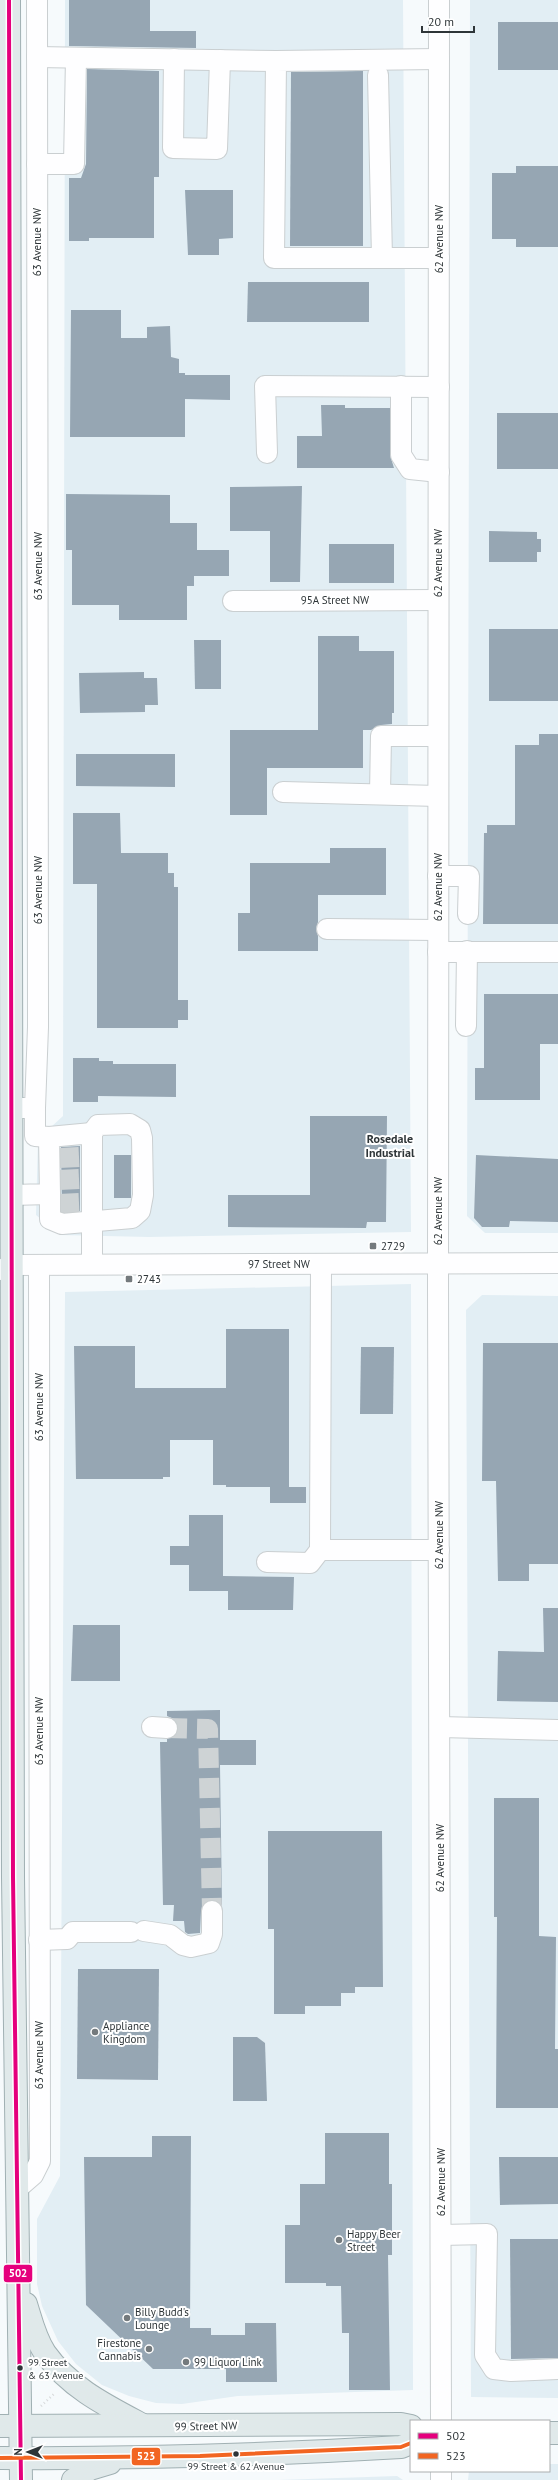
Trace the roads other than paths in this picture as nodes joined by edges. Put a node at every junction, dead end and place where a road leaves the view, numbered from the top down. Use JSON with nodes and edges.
{"nodes":[{"id":1,"x":9,"y":0,"type":"edge"},
{"id":2,"x":37,"y":0,"type":"edge"},
{"id":3,"x":439,"y":0,"type":"edge"},
{"id":4,"x":36,"y":57,"type":"junction"},
{"id":5,"x":76,"y":58,"type":"junction"},
{"id":6,"x":174,"y":59,"type":"junction"},
{"id":7,"x":220,"y":60,"type":"junction"},
{"id":8,"x":276,"y":60,"type":"junction"},
{"id":9,"x":439,"y":60,"type":"junction"},
{"id":10,"x":378,"y":75,"type":"dead end"},
{"id":11,"x":36,"y":164,"type":"junction"},
{"id":12,"x":10,"y":248,"type":"junction"},
{"id":13,"x":36,"y":248,"type":"junction"},
{"id":14,"x":382,"y":258,"type":"junction"},
{"id":15,"x":439,"y":258,"type":"junction"},
{"id":16,"x":401,"y":386,"type":"junction"},
{"id":17,"x":439,"y":386,"type":"junction"},
{"id":18,"x":267,"y":453,"type":"dead end"},
{"id":19,"x":439,"y":472,"type":"junction"},
{"id":20,"x":12,"y":568,"type":"junction"},
{"id":21,"x":38,"y":568,"type":"junction"},
{"id":22,"x":438,"y":600,"type":"junction"},
{"id":23,"x":232,"y":601,"type":"dead end"},
{"id":24,"x":438,"y":736,"type":"junction"},
{"id":25,"x":38,"y":761,"type":"junction"},
{"id":26,"x":5,"y":762,"type":"edge"},
{"id":27,"x":283,"y":792,"type":"dead end"},
{"id":28,"x":380,"y":794,"type":"junction"},
{"id":29,"x":438,"y":796,"type":"junction"},
{"id":30,"x":438,"y":876,"type":"junction"},
{"id":31,"x":468,"y":914,"type":"dead end"},
{"id":32,"x":327,"y":929,"type":"dead end"},
{"id":33,"x":438,"y":930,"type":"junction"},
{"id":34,"x":467,"y":951,"type":"junction"},
{"id":35,"x":438,"y":952,"type":"junction"},
{"id":36,"x":558,"y":952,"type":"edge"},
{"id":37,"x":12,"y":1026,"type":"junction"},
{"id":38,"x":466,"y":1026,"type":"dead end"},
{"id":39,"x":38,"y":1027,"type":"junction"},
{"id":40,"x":13,"y":1108,"type":"junction"},
{"id":41,"x":35,"y":1108,"type":"junction"},
{"id":42,"x":92,"y":1133,"type":"junction"},
{"id":43,"x":49,"y":1137,"type":"junction"},
{"id":44,"x":54,"y":1192,"type":"junction"},
{"id":45,"x":12,"y":1195,"type":"junction"},
{"id":46,"x":92,"y":1222,"type":"junction"},
{"id":47,"x":558,"y":1262,"type":"edge"},
{"id":48,"x":438,"y":1263,"type":"junction"},
{"id":49,"x":92,"y":1264,"type":"junction"},
{"id":50,"x":321,"y":1264,"type":"junction"},
{"id":51,"x":39,"y":1265,"type":"junction"},
{"id":52,"x":6,"y":1267,"type":"edge"},
{"id":53,"x":12,"y":1477,"type":"junction"},
{"id":54,"x":39,"y":1478,"type":"junction"},
{"id":55,"x":12,"y":1538,"type":"junction"},
{"id":56,"x":38,"y":1538,"type":"junction"},
{"id":57,"x":320,"y":1550,"type":"junction"},
{"id":58,"x":439,"y":1550,"type":"junction"},
{"id":59,"x":268,"y":1562,"type":"dead end"},
{"id":60,"x":440,"y":1727,"type":"junction"},
{"id":61,"x":558,"y":1730,"type":"edge"},
{"id":62,"x":13,"y":1877,"type":"junction"},
{"id":63,"x":39,"y":1877,"type":"junction"},
{"id":64,"x":212,"y":1911,"type":"tunnel mouth"},
{"id":65,"x":39,"y":1940,"type":"junction"},
{"id":66,"x":18,"y":2188,"type":"junction"},
{"id":67,"x":441,"y":2235,"type":"junction"},
{"id":68,"x":19,"y":2282,"type":"junction"},
{"id":69,"x":558,"y":2370,"type":"edge"},
{"id":70,"x":441,"y":2420,"type":"edge"},
{"id":71,"x":10,"y":2426,"type":"edge"},
{"id":72,"x":145,"y":2426,"type":"junction"},
{"id":73,"x":410,"y":2426,"type":"edge"},
{"id":74,"x":410,"y":2443,"type":"edge"},
{"id":75,"x":10,"y":2458,"type":"edge"},
{"id":76,"x":124,"y":2459,"type":"junction"},
{"id":77,"x":21,"y":2480,"type":"edge"},
{"id":78,"x":73,"y":2480,"type":"edge"}],
"edges":[{"from":1,"to":12,"type":"main road","name":"63 Avenue NW"},
{"from":2,"to":4,"type":"street","name":"63 Avenue NW"},
{"from":3,"to":9,"type":"street","name":"62 Avenue NW"},
{"from":4,"to":5,"type":"street"},
{"from":4,"to":11,"type":"street","name":"63 Avenue NW"},
{"from":5,"to":6,"type":"street"},
{"from":5,"to":11,"type":"street"},
{"from":6,"to":7,"type":"street"},
{"from":6,"to":7,"type":"street"},
{"from":7,"to":8,"type":"street"},
{"from":8,"to":9,"type":"street"},
{"from":8,"to":14,"type":"street"},
{"from":9,"to":15,"type":"street","name":"62 Avenue NW"},
{"from":10,"to":14,"type":"street"},
{"from":11,"to":13,"type":"street","name":"63 Avenue NW"},
{"from":12,"to":13,"type":"street"},
{"from":12,"to":20,"type":"main road","name":"63 Avenue NW"},
{"from":13,"to":21,"type":"street","name":"63 Avenue NW"},
{"from":14,"to":15,"type":"street"},
{"from":15,"to":17,"type":"street","name":"62 Avenue NW"},
{"from":16,"to":17,"type":"street"},
{"from":16,"to":18,"type":"street"},
{"from":16,"to":19,"type":"street"},
{"from":17,"to":19,"type":"street","name":"62 Avenue NW"},
{"from":19,"to":22,"type":"street","name":"62 Avenue NW"},
{"from":20,"to":21,"type":"street"},
{"from":20,"to":26,"type":"main road","name":"63 Avenue NW"},
{"from":21,"to":25,"type":"street","name":"63 Avenue NW"},
{"from":22,"to":23,"type":"street","name":"95A Street NW"},
{"from":22,"to":24,"type":"street","name":"62 Avenue NW"},
{"from":24,"to":28,"type":"street"},
{"from":24,"to":29,"type":"street","name":"62 Avenue NW"},
{"from":25,"to":26,"type":"street"},
{"from":25,"to":39,"type":"street","name":"63 Avenue NW"},
{"from":26,"to":37,"type":"main road","name":"63 Avenue NW"},
{"from":27,"to":28,"type":"street"},
{"from":28,"to":29,"type":"street"},
{"from":29,"to":30,"type":"street","name":"62 Avenue NW"},
{"from":30,"to":31,"type":"street"},
{"from":30,"to":33,"type":"street","name":"62 Avenue NW"},
{"from":32,"to":33,"type":"street"},
{"from":33,"to":35,"type":"street","name":"62 Avenue NW"},
{"from":34,"to":35,"type":"street"},
{"from":34,"to":36,"type":"street"},
{"from":34,"to":38,"type":"street"},
{"from":35,"to":48,"type":"street","name":"62 Avenue NW"},
{"from":37,"to":39,"type":"street"},
{"from":37,"to":40,"type":"main road","name":"63 Avenue NW"},
{"from":39,"to":41,"type":"street","name":"63 Avenue NW"},
{"from":40,"to":41,"type":"street"},
{"from":40,"to":45,"type":"main road","name":"63 Avenue NW"},
{"from":41,"to":43,"type":"street","name":"63 Avenue NW"},
{"from":42,"to":43,"type":"street"},
{"from":42,"to":46,"type":"street"},
{"from":42,"to":46,"type":"street"},
{"from":43,"to":44,"type":"street"},
{"from":44,"to":45,"type":"street"},
{"from":44,"to":46,"type":"street"},
{"from":45,"to":52,"type":"main road","name":"63 Avenue NW"},
{"from":46,"to":49,"type":"street"},
{"from":47,"to":48,"type":"street","name":"97 Street NW"},
{"from":48,"to":50,"type":"street","name":"97 Street NW"},
{"from":48,"to":58,"type":"street","name":"62 Avenue NW"},
{"from":49,"to":50,"type":"street","name":"97 Street NW"},
{"from":49,"to":51,"type":"street","name":"97 Street NW"},
{"from":50,"to":57,"type":"street"},
{"from":51,"to":52,"type":"street","name":"97 Street NW"},
{"from":51,"to":54,"type":"street","name":"63 Avenue NW"},
{"from":52,"to":53,"type":"main road","name":"63 Avenue NW"},
{"from":53,"to":54,"type":"street"},
{"from":53,"to":55,"type":"main road","name":"63 Avenue NW"},
{"from":54,"to":56,"type":"street","name":"63 Avenue NW"},
{"from":55,"to":56,"type":"street"},
{"from":55,"to":62,"type":"main road","name":"63 Avenue NW"},
{"from":56,"to":63,"type":"street","name":"63 Avenue NW"},
{"from":57,"to":58,"type":"street"},
{"from":57,"to":59,"type":"street"},
{"from":58,"to":60,"type":"street","name":"62 Avenue NW"},
{"from":60,"to":61,"type":"street"},
{"from":60,"to":67,"type":"street","name":"62 Avenue NW"},
{"from":62,"to":63,"type":"street"},
{"from":62,"to":66,"type":"main road","name":"63 Avenue NW"},
{"from":63,"to":65,"type":"street","name":"63 Avenue NW"},
{"from":64,"to":65,"type":"street"},
{"from":65,"to":66,"type":"street","name":"63 Avenue NW"},
{"from":66,"to":68,"type":"main road","name":"63 Avenue NW"},
{"from":67,"to":69,"type":"street"},
{"from":67,"to":70,"type":"street","name":"62 Avenue NW"},
{"from":68,"to":71,"type":"main road","name":"63 Avenue NW"},
{"from":68,"to":72,"type":"main road"},
{"from":71,"to":72,"type":"main road","name":"99 Street NW"},
{"from":71,"to":75,"type":"main road","name":"63 Avenue NW"},
{"from":72,"to":73,"type":"main road","name":"99 Street NW"},
{"from":74,"to":76,"type":"main road"},
{"from":75,"to":76,"type":"main road"},
{"from":75,"to":77,"type":"main road","name":"63 Avenue NW"},
{"from":76,"to":78,"type":"main road"}]}
